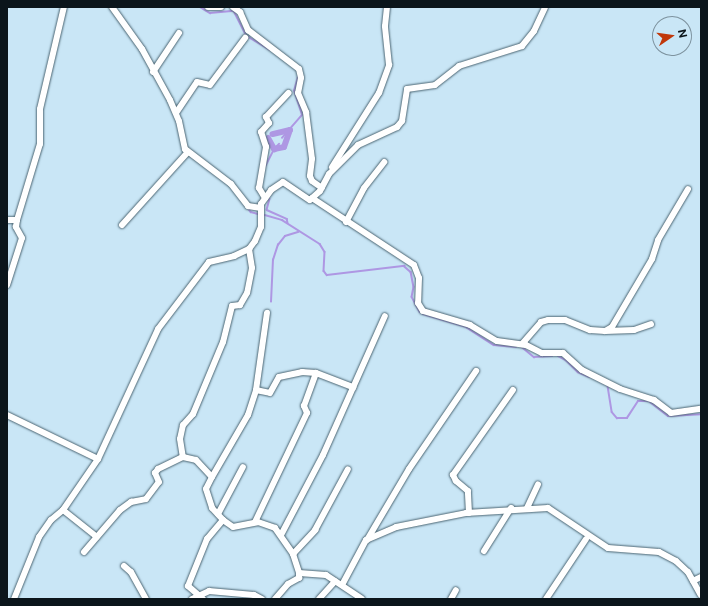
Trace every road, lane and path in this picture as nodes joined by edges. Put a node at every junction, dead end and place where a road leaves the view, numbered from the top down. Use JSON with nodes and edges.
{"nodes":[{"id":1,"x":64,"y":7,"type":"edge"},
{"id":2,"x":112,"y":7,"type":"edge"},
{"id":3,"x":208,"y":7,"type":"edge"},
{"id":4,"x":221,"y":7,"type":"edge"},
{"id":5,"x":233,"y":7,"type":"edge"},
{"id":6,"x":387,"y":7,"type":"edge"},
{"id":7,"x":545,"y":7,"type":"edge"},
{"id":8,"x":178,"y":33,"type":"dead end"},
{"id":9,"x":245,"y":38,"type":"dead end"},
{"id":10,"x":153,"y":72,"type":"junction"},
{"id":11,"x":288,"y":93,"type":"dead end"},
{"id":12,"x":176,"y":112,"type":"junction"},
{"id":13,"x":188,"y":152,"type":"junction"},
{"id":14,"x":384,"y":162,"type":"dead end"},
{"id":15,"x":329,"y":174,"type":"junction"},
{"id":16,"x":322,"y":188,"type":"junction"},
{"id":17,"x":688,"y":188,"type":"dead end"},
{"id":18,"x":265,"y":198,"type":"junction"},
{"id":19,"x":312,"y":198,"type":"junction"},
{"id":20,"x":261,"y":208,"type":"junction"},
{"id":21,"x":7,"y":220,"type":"edge"},
{"id":22,"x":17,"y":220,"type":"junction"},
{"id":23,"x":346,"y":222,"type":"junction"},
{"id":24,"x":122,"y":225,"type":"dead end"},
{"id":25,"x":249,"y":249,"type":"junction"},
{"id":26,"x":7,"y":285,"type":"edge"},
{"id":27,"x":267,"y":313,"type":"dead end"},
{"id":28,"x":386,"y":316,"type":"dead end"},
{"id":29,"x":652,"y":324,"type":"dead end"},
{"id":30,"x":605,"y":331,"type":"junction"},
{"id":31,"x":522,"y":344,"type":"junction"},
{"id":32,"x":476,"y":370,"type":"dead end"},
{"id":33,"x":316,"y":373,"type":"junction"},
{"id":34,"x":354,"y":387,"type":"junction"},
{"id":35,"x":256,"y":390,"type":"junction"},
{"id":36,"x":513,"y":390,"type":"dead end"},
{"id":37,"x":701,"y":408,"type":"edge"},
{"id":38,"x":7,"y":415,"type":"edge"},
{"id":39,"x":183,"y":457,"type":"junction"},
{"id":40,"x":98,"y":458,"type":"junction"},
{"id":41,"x":243,"y":467,"type":"dead end"},
{"id":42,"x":348,"y":469,"type":"dead end"},
{"id":43,"x":212,"y":477,"type":"junction"},
{"id":44,"x":538,"y":484,"type":"dead end"},
{"id":45,"x":511,"y":508,"type":"junction"},
{"id":46,"x":527,"y":508,"type":"junction"},
{"id":47,"x":63,"y":510,"type":"junction"},
{"id":48,"x":470,"y":513,"type":"junction"},
{"id":49,"x":218,"y":514,"type":"junction"},
{"id":50,"x":223,"y":520,"type":"junction"},
{"id":51,"x":255,"y":522,"type":"junction"},
{"id":52,"x":281,"y":535,"type":"junction"},
{"id":53,"x":97,"y":537,"type":"junction"},
{"id":54,"x":586,"y":538,"type":"dead end"},
{"id":55,"x":366,"y":540,"type":"junction"},
{"id":56,"x":484,"y":551,"type":"dead end"},
{"id":57,"x":84,"y":552,"type":"dead end"},
{"id":58,"x":293,"y":554,"type":"junction"},
{"id":59,"x":124,"y":566,"type":"dead end"},
{"id":60,"x":299,"y":573,"type":"junction"},
{"id":61,"x":701,"y":577,"type":"edge"},
{"id":62,"x":335,"y":581,"type":"junction"},
{"id":63,"x":693,"y":581,"type":"junction"},
{"id":64,"x":342,"y":585,"type":"junction"},
{"id":65,"x":456,"y":590,"type":"dead end"},
{"id":66,"x":701,"y":595,"type":"edge"},
{"id":67,"x":201,"y":597,"type":"edge"},
{"id":68,"x":14,"y":599,"type":"edge"},
{"id":69,"x":146,"y":599,"type":"edge"},
{"id":70,"x":192,"y":599,"type":"edge"},
{"id":71,"x":262,"y":599,"type":"edge"},
{"id":72,"x":274,"y":599,"type":"edge"},
{"id":73,"x":319,"y":599,"type":"edge"},
{"id":74,"x":362,"y":599,"type":"edge"},
{"id":75,"x":451,"y":599,"type":"edge"},
{"id":76,"x":546,"y":599,"type":"edge"}],
"edges":[{"from":1,"to":22,"type":"street"},
{"from":2,"to":10,"type":"street"},
{"from":3,"to":4,"type":"street"},
{"from":5,"to":16,"type":"street"},
{"from":6,"to":15,"type":"street"},
{"from":7,"to":15,"type":"street"},
{"from":8,"to":10,"type":"street"},
{"from":9,"to":12,"type":"street"},
{"from":10,"to":12,"type":"street"},
{"from":11,"to":18,"type":"street"},
{"from":12,"to":13,"type":"street"},
{"from":13,"to":20,"type":"street"},
{"from":13,"to":24,"type":"street"},
{"from":14,"to":23,"type":"street"},
{"from":15,"to":16,"type":"street"},
{"from":16,"to":19,"type":"street"},
{"from":17,"to":30,"type":"street"},
{"from":18,"to":19,"type":"street"},
{"from":18,"to":20,"type":"street"},
{"from":19,"to":23,"type":"street"},
{"from":20,"to":25,"type":"street"},
{"from":21,"to":22,"type":"street"},
{"from":22,"to":26,"type":"street"},
{"from":23,"to":31,"type":"street"},
{"from":25,"to":39,"type":"street"},
{"from":25,"to":40,"type":"street"},
{"from":27,"to":35,"type":"street"},
{"from":28,"to":34,"type":"street"},
{"from":29,"to":30,"type":"street"},
{"from":30,"to":31,"type":"street"},
{"from":31,"to":37,"type":"street"},
{"from":32,"to":55,"type":"street"},
{"from":33,"to":34,"type":"street"},
{"from":33,"to":35,"type":"street"},
{"from":33,"to":51,"type":"street"},
{"from":34,"to":52,"type":"street"},
{"from":35,"to":43,"type":"street"},
{"from":36,"to":48,"type":"street"},
{"from":38,"to":40,"type":"street"},
{"from":39,"to":43,"type":"street"},
{"from":39,"to":53,"type":"street"},
{"from":40,"to":47,"type":"street"},
{"from":41,"to":49,"type":"street"},
{"from":42,"to":58,"type":"street"},
{"from":43,"to":49,"type":"street"},
{"from":44,"to":46,"type":"street"},
{"from":45,"to":46,"type":"street"},
{"from":45,"to":48,"type":"street"},
{"from":45,"to":56,"type":"street"},
{"from":46,"to":63,"type":"street"},
{"from":47,"to":53,"type":"street"},
{"from":47,"to":68,"type":"street"},
{"from":48,"to":55,"type":"street"},
{"from":49,"to":50,"type":"street"},
{"from":50,"to":51,"type":"street"},
{"from":50,"to":67,"type":"street"},
{"from":51,"to":52,"type":"street"},
{"from":52,"to":58,"type":"street"},
{"from":53,"to":57,"type":"street"},
{"from":54,"to":76,"type":"street"},
{"from":55,"to":64,"type":"street"},
{"from":58,"to":60,"type":"street"},
{"from":59,"to":69,"type":"street"},
{"from":60,"to":62,"type":"street"},
{"from":60,"to":72,"type":"street"},
{"from":61,"to":63,"type":"street"},
{"from":62,"to":64,"type":"street"},
{"from":62,"to":73,"type":"street"},
{"from":63,"to":66,"type":"street"},
{"from":64,"to":74,"type":"street"},
{"from":65,"to":75,"type":"street"},
{"from":67,"to":70,"type":"street"},
{"from":67,"to":71,"type":"street"}]}
